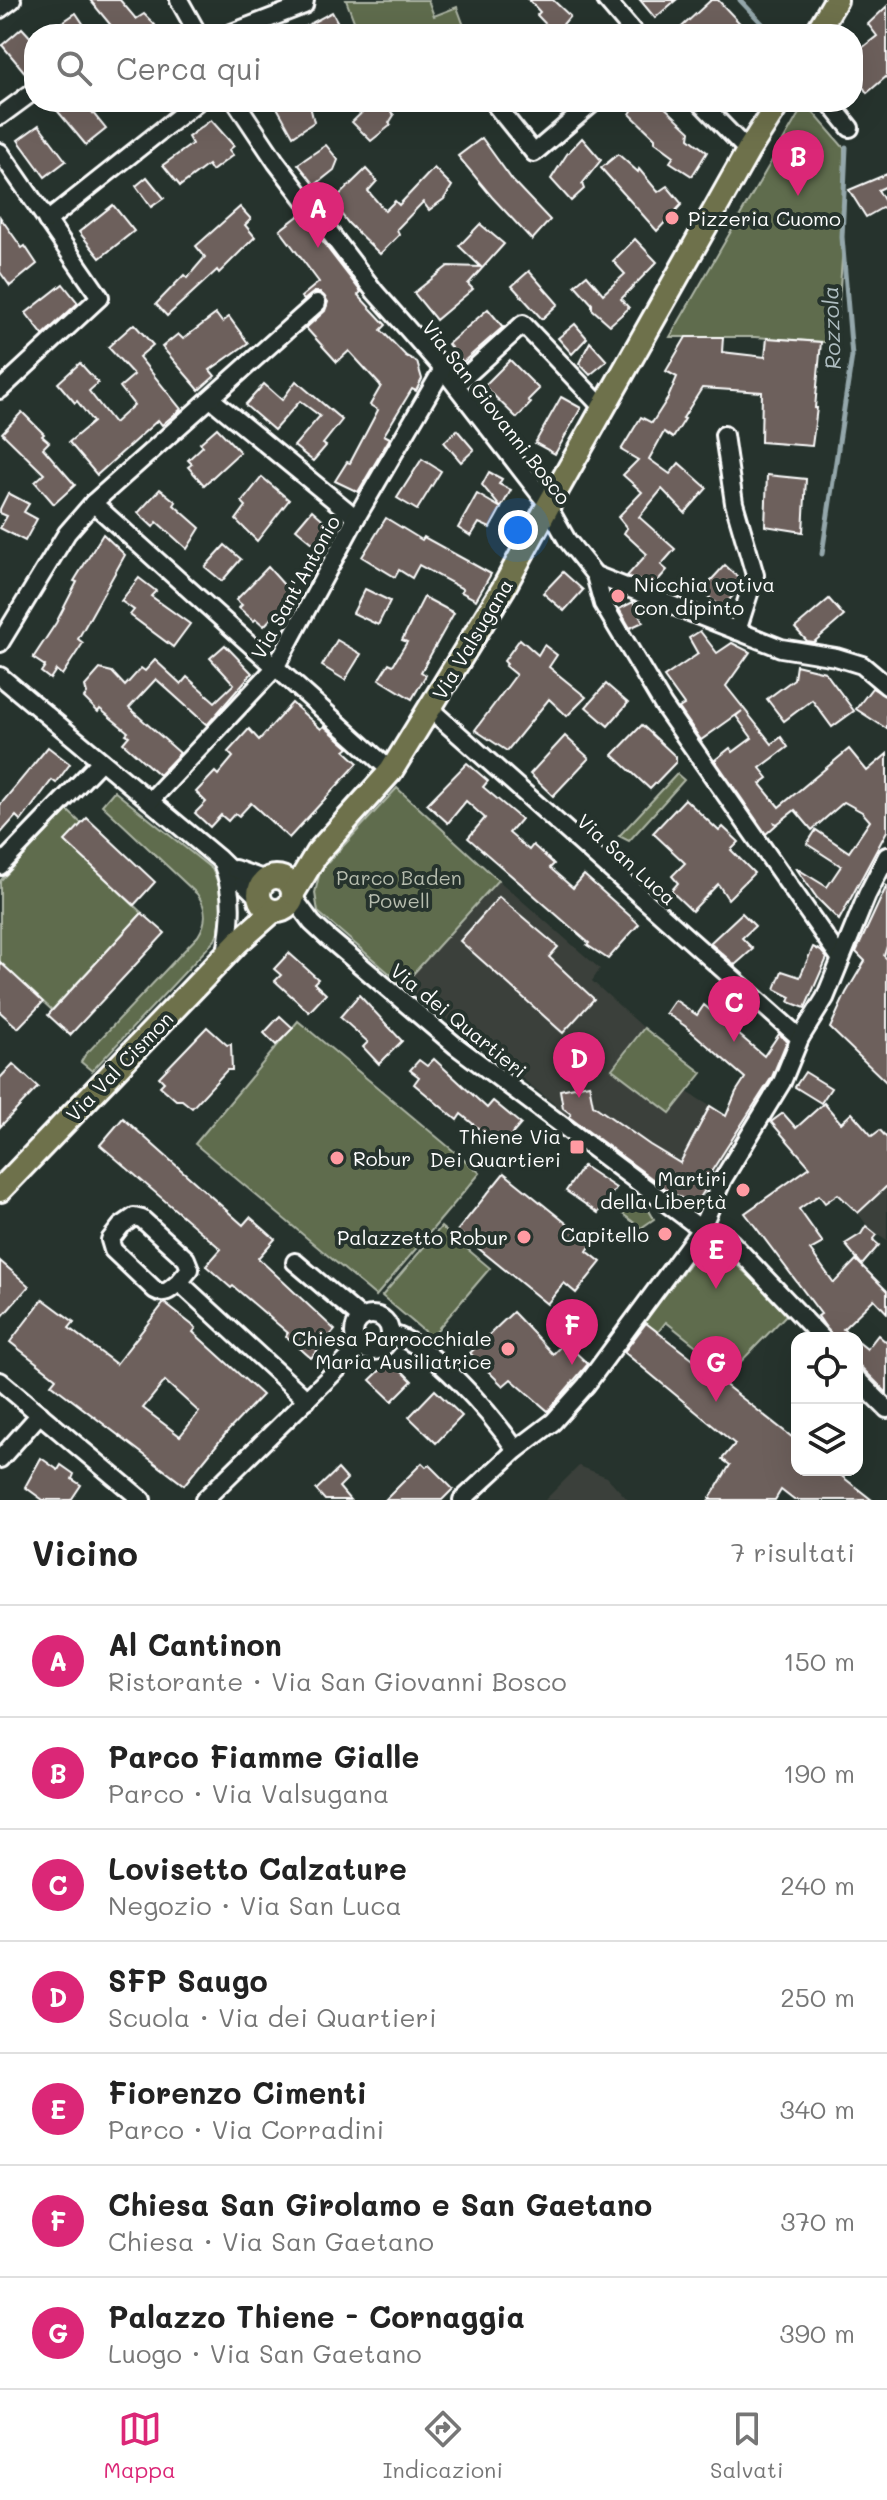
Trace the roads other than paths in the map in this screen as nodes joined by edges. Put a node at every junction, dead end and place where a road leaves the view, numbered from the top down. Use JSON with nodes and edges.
{"nodes":[{"id":1,"x":12,"y":0,"type":"edge"},
{"id":2,"x":179,"y":0,"type":"edge"},
{"id":3,"x":305,"y":0,"type":"edge"},
{"id":4,"x":606,"y":0,"type":"edge"},
{"id":5,"x":836,"y":0,"type":"edge"},
{"id":6,"x":0,"y":9,"type":"edge"},
{"id":7,"x":192,"y":24,"type":"edge"},
{"id":8,"x":255,"y":24,"type":"edge"},
{"id":9,"x":626,"y":24,"type":"edge"},
{"id":10,"x":822,"y":24,"type":"edge"},
{"id":11,"x":24,"y":98,"type":"edge"},
{"id":12,"x":184,"y":112,"type":"edge"},
{"id":13,"x":243,"y":112,"type":"edge"},
{"id":14,"x":501,"y":112,"type":"edge"},
{"id":15,"x":582,"y":112,"type":"edge"},
{"id":16,"x":710,"y":112,"type":"edge"},
{"id":17,"x":773,"y":112,"type":"edge"},
{"id":18,"x":837,"y":112,"type":"edge"},
{"id":19,"x":0,"y":116,"type":"edge"},
{"id":20,"x":850,"y":128,"type":"dead end"},
{"id":21,"x":748,"y":151,"type":"junction"},
{"id":22,"x":0,"y":152,"type":"edge"},
{"id":23,"x":47,"y":221,"type":"junction"},
{"id":24,"x":317,"y":303,"type":"dead end"},
{"id":25,"x":443,"y":369,"type":"junction"},
{"id":26,"x":456,"y":385,"type":"junction"},
{"id":27,"x":0,"y":390,"type":"edge"},
{"id":28,"x":211,"y":399,"type":"junction"},
{"id":29,"x":603,"y":408,"type":"junction"},
{"id":30,"x":724,"y":435,"type":"dead end"},
{"id":31,"x":93,"y":503,"type":"junction"},
{"id":32,"x":548,"y":506,"type":"junction"},
{"id":33,"x":356,"y":518,"type":"junction"},
{"id":34,"x":595,"y":575,"type":"junction"},
{"id":35,"x":737,"y":631,"type":"junction"},
{"id":36,"x":0,"y":643,"type":"edge"},
{"id":37,"x":275,"y":668,"type":"junction"},
{"id":38,"x":0,"y":676,"type":"edge"},
{"id":39,"x":887,"y":686,"type":"edge"},
{"id":40,"x":430,"y":709,"type":"junction"},
{"id":41,"x":101,"y":761,"type":"junction"},
{"id":42,"x":391,"y":771,"type":"junction"},
{"id":43,"x":150,"y":801,"type":"junction"},
{"id":44,"x":887,"y":856,"type":"edge"},
{"id":45,"x":224,"y":863,"type":"junction"},
{"id":46,"x":0,"y":866,"type":"edge"},
{"id":47,"x":276,"y":896,"type":"junction"},
{"id":48,"x":232,"y":948,"type":"junction"},
{"id":49,"x":840,"y":958,"type":"junction"},
{"id":50,"x":800,"y":1038,"type":"junction"},
{"id":51,"x":0,"y":1190,"type":"edge"},
{"id":52,"x":701,"y":1229,"type":"junction"},
{"id":53,"x":295,"y":1262,"type":"dead end"},
{"id":54,"x":179,"y":1282,"type":"junction"},
{"id":55,"x":361,"y":1318,"type":"junction"},
{"id":56,"x":817,"y":1332,"type":"edge"},
{"id":57,"x":391,"y":1334,"type":"junction"},
{"id":58,"x":360,"y":1347,"type":"junction"},
{"id":59,"x":0,"y":1381,"type":"edge"},
{"id":60,"x":863,"y":1385,"type":"edge"},
{"id":61,"x":307,"y":1400,"type":"junction"},
{"id":62,"x":887,"y":1409,"type":"edge"},
{"id":63,"x":40,"y":1414,"type":"junction"},
{"id":64,"x":516,"y":1450,"type":"junction"},
{"id":65,"x":0,"y":1459,"type":"edge"},
{"id":66,"x":142,"y":1500,"type":"edge"},
{"id":67,"x":204,"y":1500,"type":"edge"},
{"id":68,"x":462,"y":1500,"type":"edge"}],
"edges":[{"from":1,"to":6,"type":"street"},
{"from":2,"to":7,"type":"street"},
{"from":3,"to":8,"type":"street"},
{"from":4,"to":9,"type":"street"},
{"from":5,"to":10,"type":"main road"},
{"from":11,"to":19,"type":"street"},
{"from":12,"to":23,"type":"street"},
{"from":13,"to":25,"type":"street","name":"Via San Giovanni Bosco"},
{"from":14,"to":15,"type":"street"},
{"from":16,"to":21,"type":"street"},
{"from":17,"to":21,"type":"main road","name":"Via Valsugana"},
{"from":18,"to":20,"type":"street"},
{"from":21,"to":29,"type":"main road","name":"Via Valsugana"},
{"from":22,"to":23,"type":"street"},
{"from":23,"to":27,"type":"street"},
{"from":24,"to":28,"type":"street"},
{"from":25,"to":26,"type":"street","name":"Via San Giovanni Bosco"},
{"from":25,"to":33,"type":"street","name":"Via Sant'Antonio"},
{"from":26,"to":29,"type":"street"},
{"from":26,"to":32,"type":"street","name":"Via San Giovanni Bosco"},
{"from":28,"to":31,"type":"street"},
{"from":28,"to":33,"type":"street"},
{"from":29,"to":32,"type":"main road","name":"Via Valsugana"},
{"from":30,"to":35,"type":"street"},
{"from":31,"to":36,"type":"street"},
{"from":31,"to":37,"type":"street"},
{"from":32,"to":34,"type":"street","name":"Via San Giovanni Bosco"},
{"from":32,"to":40,"type":"main road","name":"Via Valsugana"},
{"from":33,"to":37,"type":"street","name":"Via Sant'Antonio"},
{"from":34,"to":35,"type":"street"},
{"from":34,"to":49,"type":"street","name":"Via San Giovanni Bosco"},
{"from":35,"to":39,"type":"street"},
{"from":37,"to":42,"type":"street"},
{"from":37,"to":43,"type":"street","name":"Via Sant'Antonio"},
{"from":38,"to":41,"type":"street","name":"Via dei Quartieri"},
{"from":40,"to":42,"type":"main road","name":"Via Valsugana"},
{"from":40,"to":50,"type":"street","name":"Via San Luca"},
{"from":41,"to":43,"type":"street","name":"Via dei Quartieri"},
{"from":41,"to":46,"type":"street"},
{"from":42,"to":47,"type":"main road","name":"Via Valsugana"},
{"from":43,"to":45,"type":"street","name":"Via dei Quartieri"},
{"from":44,"to":49,"type":"street"},
{"from":45,"to":47,"type":"street","name":"Via dei Quartieri"},
{"from":45,"to":48,"type":"street"},
{"from":47,"to":48,"type":"main road","name":"Via Val Cismon"},
{"from":47,"to":52,"type":"street","name":"Via dei Quartieri"},
{"from":48,"to":51,"type":"main road","name":"Via Val Cismon"},
{"from":49,"to":50,"type":"street"},
{"from":50,"to":52,"type":"street"},
{"from":52,"to":56,"type":"street","name":"Via dei Quartieri"},
{"from":52,"to":64,"type":"street"},
{"from":53,"to":55,"type":"street"},
{"from":54,"to":54,"type":"street"},
{"from":54,"to":61,"type":"street"},
{"from":55,"to":57,"type":"street"},
{"from":55,"to":58,"type":"street"},
{"from":57,"to":58,"type":"street"},
{"from":57,"to":64,"type":"street"},
{"from":58,"to":61,"type":"street"},
{"from":59,"to":63,"type":"street"},
{"from":60,"to":62,"type":"street"},
{"from":61,"to":67,"type":"street"},
{"from":63,"to":65,"type":"street"},
{"from":63,"to":66,"type":"street"},
{"from":64,"to":68,"type":"street"}]}
